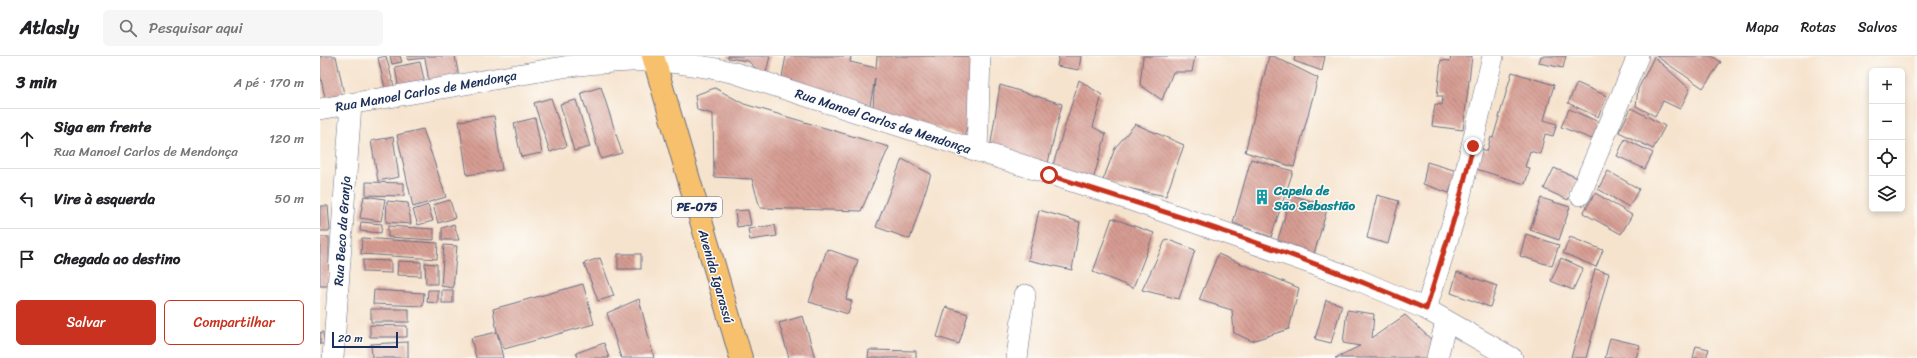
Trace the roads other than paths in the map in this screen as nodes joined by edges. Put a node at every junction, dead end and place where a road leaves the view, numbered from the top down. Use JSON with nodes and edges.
{"nodes":[{"id":1,"x":980,"y":56,"type":"edge"},
{"id":2,"x":1493,"y":56,"type":"edge"},
{"id":3,"x":1638,"y":56,"type":"edge"},
{"id":4,"x":654,"y":58,"type":"edge"},
{"id":5,"x":351,"y":104,"type":"junction"},
{"id":6,"x":320,"y":109,"type":"edge"},
{"id":7,"x":977,"y":151,"type":"junction"},
{"id":8,"x":1580,"y":195,"type":"dead end"},
{"id":9,"x":1025,"y":295,"type":"dead end"},
{"id":10,"x":1426,"y":309,"type":"junction"},
{"id":11,"x":1446,"y":322,"type":"junction"},
{"id":12,"x":1507,"y":357,"type":"edge"},
{"id":13,"x":333,"y":358,"type":"edge"},
{"id":14,"x":741,"y":358,"type":"edge"},
{"id":15,"x":1017,"y":358,"type":"edge"},
{"id":16,"x":1436,"y":358,"type":"edge"}],
"edges":[{"from":1,"to":7,"type":"street"},
{"from":2,"to":10,"type":"street"},
{"from":3,"to":8,"type":"street"},
{"from":4,"to":5,"type":"street","name":"Rua Manoel Carlos de Mendonça"},
{"from":4,"to":7,"type":"street","name":"Rua Manoel Carlos de Mendonça"},
{"from":4,"to":14,"type":"main road","name":"Avenida Igarassú","number":"PE-075"},
{"from":5,"to":6,"type":"street","name":"Rua Manoel Carlos de Mendonça"},
{"from":5,"to":13,"type":"street","name":"Rua Beco da Granja"},
{"from":7,"to":10,"type":"street","name":"Rua Manoel Carlos de Mendonça"},
{"from":9,"to":15,"type":"street"},
{"from":10,"to":11,"type":"street","name":"Rua Manoel Carlos de Mendonça"},
{"from":11,"to":12,"type":"street","name":"Rua Manoel Carlos de Mendonça"},
{"from":11,"to":16,"type":"street"}]}
